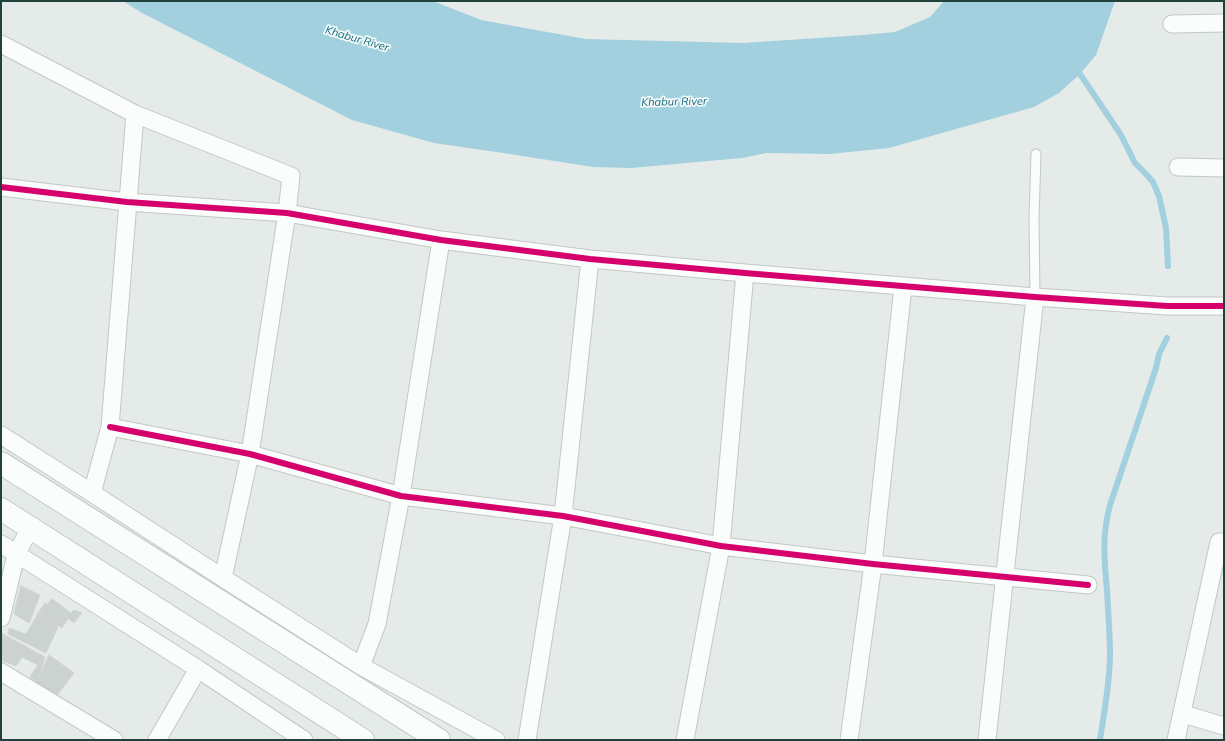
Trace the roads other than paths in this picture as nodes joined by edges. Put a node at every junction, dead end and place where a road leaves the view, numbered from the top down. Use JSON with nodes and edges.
{"nodes":[{"id":1,"x":1224,"y":23,"type":"edge"},
{"id":2,"x":1172,"y":24,"type":"dead end"},
{"id":3,"x":2,"y":48,"type":"edge"},
{"id":4,"x":135,"y":114,"type":"junction"},
{"id":5,"x":1036,"y":154,"type":"dead end"},
{"id":6,"x":1178,"y":167,"type":"dead end"},
{"id":7,"x":1224,"y":168,"type":"edge"},
{"id":8,"x":1,"y":187,"type":"edge"},
{"id":9,"x":128,"y":202,"type":"junction"},
{"id":10,"x":287,"y":214,"type":"junction"},
{"id":11,"x":441,"y":240,"type":"junction"},
{"id":12,"x":590,"y":258,"type":"junction"},
{"id":13,"x":745,"y":274,"type":"junction"},
{"id":14,"x":903,"y":287,"type":"junction"},
{"id":15,"x":1035,"y":297,"type":"junction"},
{"id":16,"x":1224,"y":306,"type":"edge"},
{"id":17,"x":110,"y":427,"type":"junction"},
{"id":18,"x":1,"y":435,"type":"edge"},
{"id":19,"x":250,"y":454,"type":"junction"},
{"id":20,"x":1,"y":463,"type":"edge"},
{"id":21,"x":92,"y":493,"type":"junction"},
{"id":22,"x":401,"y":496,"type":"junction"},
{"id":23,"x":2,"y":514,"type":"edge"},
{"id":24,"x":563,"y":516,"type":"junction"},
{"id":25,"x":30,"y":528,"type":"junction"},
{"id":26,"x":1224,"y":542,"type":"edge"},
{"id":27,"x":1,"y":544,"type":"edge"},
{"id":28,"x":721,"y":546,"type":"junction"},
{"id":29,"x":16,"y":555,"type":"junction"},
{"id":30,"x":873,"y":564,"type":"junction"},
{"id":31,"x":1006,"y":577,"type":"junction"},
{"id":32,"x":222,"y":578,"type":"junction"},
{"id":33,"x":1088,"y":585,"type":"dead end"},
{"id":34,"x":1,"y":618,"type":"edge"},
{"id":35,"x":361,"y":666,"type":"junction"},
{"id":36,"x":198,"y":669,"type":"junction"},
{"id":37,"x":1,"y":672,"type":"edge"},
{"id":38,"x":1182,"y":714,"type":"junction"},
{"id":39,"x":1224,"y":726,"type":"edge"},
{"id":40,"x":114,"y":740,"type":"edge"},
{"id":41,"x":157,"y":740,"type":"edge"},
{"id":42,"x":304,"y":740,"type":"edge"},
{"id":43,"x":363,"y":740,"type":"edge"},
{"id":44,"x":439,"y":740,"type":"edge"},
{"id":45,"x":496,"y":740,"type":"edge"},
{"id":46,"x":527,"y":740,"type":"edge"},
{"id":47,"x":685,"y":740,"type":"edge"},
{"id":48,"x":849,"y":740,"type":"edge"},
{"id":49,"x":987,"y":740,"type":"edge"},
{"id":50,"x":1176,"y":740,"type":"edge"}],
"edges":[{"from":1,"to":2,"type":"street"},
{"from":3,"to":4,"type":"street"},
{"from":4,"to":9,"type":"street"},
{"from":4,"to":10,"type":"street"},
{"from":5,"to":15,"type":"lane"},
{"from":6,"to":7,"type":"street"},
{"from":8,"to":9,"type":"street"},
{"from":9,"to":10,"type":"street"},
{"from":9,"to":17,"type":"street"},
{"from":10,"to":11,"type":"street"},
{"from":10,"to":19,"type":"street"},
{"from":11,"to":12,"type":"street"},
{"from":11,"to":22,"type":"street"},
{"from":12,"to":13,"type":"street"},
{"from":12,"to":24,"type":"street"},
{"from":13,"to":14,"type":"street"},
{"from":13,"to":28,"type":"street"},
{"from":14,"to":15,"type":"street"},
{"from":14,"to":30,"type":"street"},
{"from":15,"to":16,"type":"street"},
{"from":15,"to":31,"type":"street"},
{"from":17,"to":19,"type":"street"},
{"from":17,"to":21,"type":"street"},
{"from":18,"to":21,"type":"street"},
{"from":19,"to":22,"type":"street"},
{"from":19,"to":32,"type":"street"},
{"from":20,"to":44,"type":"main road"},
{"from":21,"to":32,"type":"street"},
{"from":22,"to":24,"type":"street"},
{"from":22,"to":35,"type":"street"},
{"from":23,"to":25,"type":"main road"},
{"from":24,"to":28,"type":"street"},
{"from":24,"to":46,"type":"street"},
{"from":25,"to":29,"type":"street"},
{"from":25,"to":43,"type":"main road"},
{"from":26,"to":38,"type":"street"},
{"from":27,"to":29,"type":"street"},
{"from":28,"to":30,"type":"street"},
{"from":28,"to":47,"type":"street"},
{"from":29,"to":34,"type":"street"},
{"from":29,"to":36,"type":"street"},
{"from":30,"to":31,"type":"street"},
{"from":30,"to":48,"type":"street"},
{"from":31,"to":33,"type":"street"},
{"from":31,"to":49,"type":"street"},
{"from":32,"to":35,"type":"street"},
{"from":35,"to":45,"type":"street"},
{"from":36,"to":41,"type":"street"},
{"from":36,"to":42,"type":"street"},
{"from":37,"to":40,"type":"street"},
{"from":38,"to":39,"type":"street"},
{"from":38,"to":50,"type":"street"}]}
